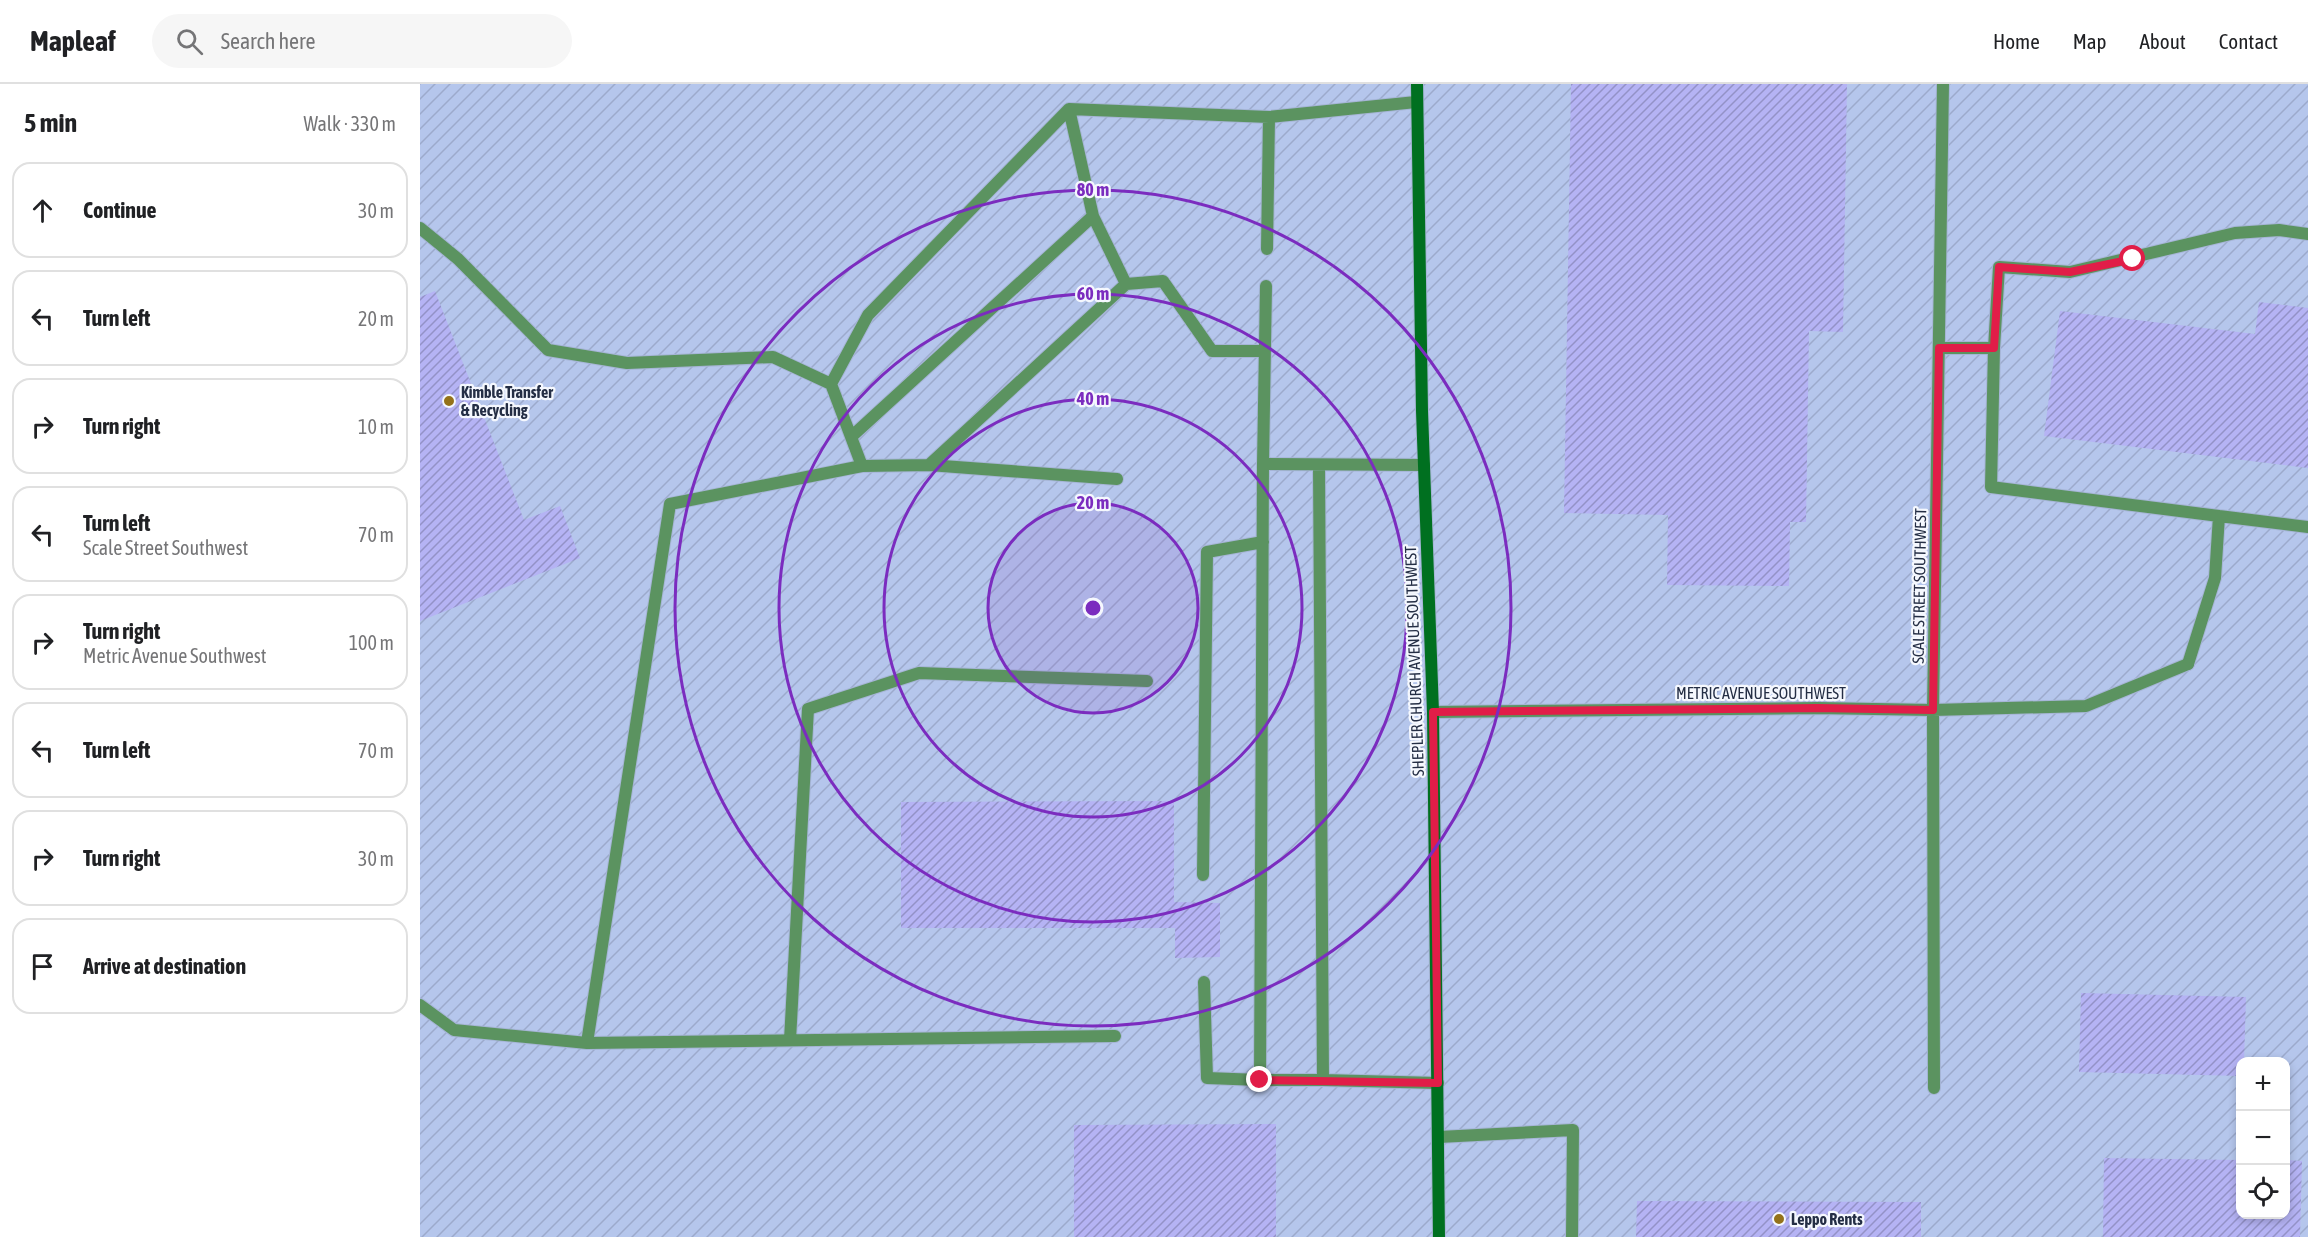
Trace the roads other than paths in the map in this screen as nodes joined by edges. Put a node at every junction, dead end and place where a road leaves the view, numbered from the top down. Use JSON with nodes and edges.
{"nodes":[{"id":1,"x":1417,"y":84,"type":"edge"},
{"id":2,"x":1943,"y":84,"type":"edge"},
{"id":3,"x":1416,"y":102,"type":"junction"},
{"id":4,"x":1069,"y":109,"type":"junction"},
{"id":5,"x":1269,"y":117,"type":"junction"},
{"id":6,"x":1093,"y":216,"type":"junction"},
{"id":7,"x":420,"y":228,"type":"edge"},
{"id":8,"x":2308,"y":234,"type":"edge"},
{"id":9,"x":1267,"y":249,"type":"dead end"},
{"id":10,"x":1126,"y":284,"type":"junction"},
{"id":11,"x":1266,"y":286,"type":"dead end"},
{"id":12,"x":1939,"y":348,"type":"junction"},
{"id":13,"x":1994,"y":348,"type":"junction"},
{"id":14,"x":1265,"y":351,"type":"junction"},
{"id":15,"x":831,"y":384,"type":"junction"},
{"id":16,"x":851,"y":437,"type":"junction"},
{"id":17,"x":1263,"y":464,"type":"junction"},
{"id":18,"x":929,"y":465,"type":"junction"},
{"id":19,"x":1424,"y":465,"type":"junction"},
{"id":20,"x":862,"y":466,"type":"junction"},
{"id":21,"x":1319,"y":466,"type":"junction"},
{"id":22,"x":1117,"y":479,"type":"dead end"},
{"id":23,"x":2219,"y":516,"type":"junction"},
{"id":24,"x":2308,"y":526,"type":"edge"},
{"id":25,"x":1263,"y":542,"type":"junction"},
{"id":26,"x":1147,"y":681,"type":"dead end"},
{"id":27,"x":1933,"y":710,"type":"junction"},
{"id":28,"x":1433,"y":712,"type":"junction"},
{"id":29,"x":1203,"y":875,"type":"dead end"},
{"id":30,"x":1204,"y":982,"type":"dead end"},
{"id":31,"x":420,"y":1005,"type":"edge"},
{"id":32,"x":1115,"y":1036,"type":"dead end"},
{"id":33,"x":790,"y":1040,"type":"junction"},
{"id":34,"x":587,"y":1043,"type":"junction"},
{"id":35,"x":1260,"y":1080,"type":"junction"},
{"id":36,"x":1323,"y":1080,"type":"junction"},
{"id":37,"x":1438,"y":1083,"type":"junction"},
{"id":38,"x":1934,"y":1088,"type":"dead end"},
{"id":39,"x":1438,"y":1137,"type":"junction"},
{"id":40,"x":1438,"y":1237,"type":"edge"},
{"id":41,"x":1572,"y":1237,"type":"edge"}],
"edges":[{"from":1,"to":3,"type":"street","name":"SHEPLER CHURCH AVENUE SOUTHWEST"},
{"from":2,"to":12,"type":"street","name":"SCALE STREET SOUTHWEST"},
{"from":3,"to":5,"type":"street"},
{"from":3,"to":19,"type":"street","name":"SHEPLER CHURCH AVENUE SOUTHWEST"},
{"from":4,"to":5,"type":"street"},
{"from":4,"to":6,"type":"street"},
{"from":4,"to":15,"type":"street"},
{"from":5,"to":9,"type":"street"},
{"from":6,"to":10,"type":"street"},
{"from":6,"to":16,"type":"street"},
{"from":7,"to":15,"type":"street"},
{"from":8,"to":13,"type":"street"},
{"from":10,"to":14,"type":"street"},
{"from":10,"to":18,"type":"street"},
{"from":11,"to":14,"type":"street"},
{"from":12,"to":13,"type":"street"},
{"from":12,"to":27,"type":"street","name":"SCALE STREET SOUTHWEST"},
{"from":13,"to":23,"type":"street"},
{"from":14,"to":17,"type":"street"},
{"from":15,"to":16,"type":"street"},
{"from":16,"to":20,"type":"street"},
{"from":17,"to":21,"type":"street"},
{"from":17,"to":25,"type":"street"},
{"from":18,"to":20,"type":"street"},
{"from":18,"to":22,"type":"street"},
{"from":19,"to":21,"type":"street"},
{"from":19,"to":28,"type":"street","name":"SHEPLER CHURCH AVENUE SOUTHWEST"},
{"from":20,"to":34,"type":"street"},
{"from":21,"to":36,"type":"street"},
{"from":23,"to":24,"type":"street"},
{"from":23,"to":27,"type":"street","name":"METRIC AVENUE SOUTHWEST"},
{"from":25,"to":29,"type":"street"},
{"from":25,"to":35,"type":"street"},
{"from":26,"to":33,"type":"street"},
{"from":27,"to":28,"type":"street","name":"METRIC AVENUE SOUTHWEST"},
{"from":27,"to":38,"type":"street","name":"SCALE STREET SOUTHWEST"},
{"from":28,"to":37,"type":"street","name":"SHEPLER CHURCH AVENUE SOUTHWEST"},
{"from":30,"to":35,"type":"street"},
{"from":31,"to":34,"type":"street"},
{"from":32,"to":33,"type":"street"},
{"from":33,"to":34,"type":"street"},
{"from":35,"to":36,"type":"street"},
{"from":36,"to":37,"type":"street"},
{"from":37,"to":39,"type":"street","name":"SHEPLER CHURCH AVENUE SOUTHWEST"},
{"from":39,"to":40,"type":"street","name":"SHEPLER CHURCH AVENUE SOUTHWEST"},
{"from":39,"to":41,"type":"street"}]}
